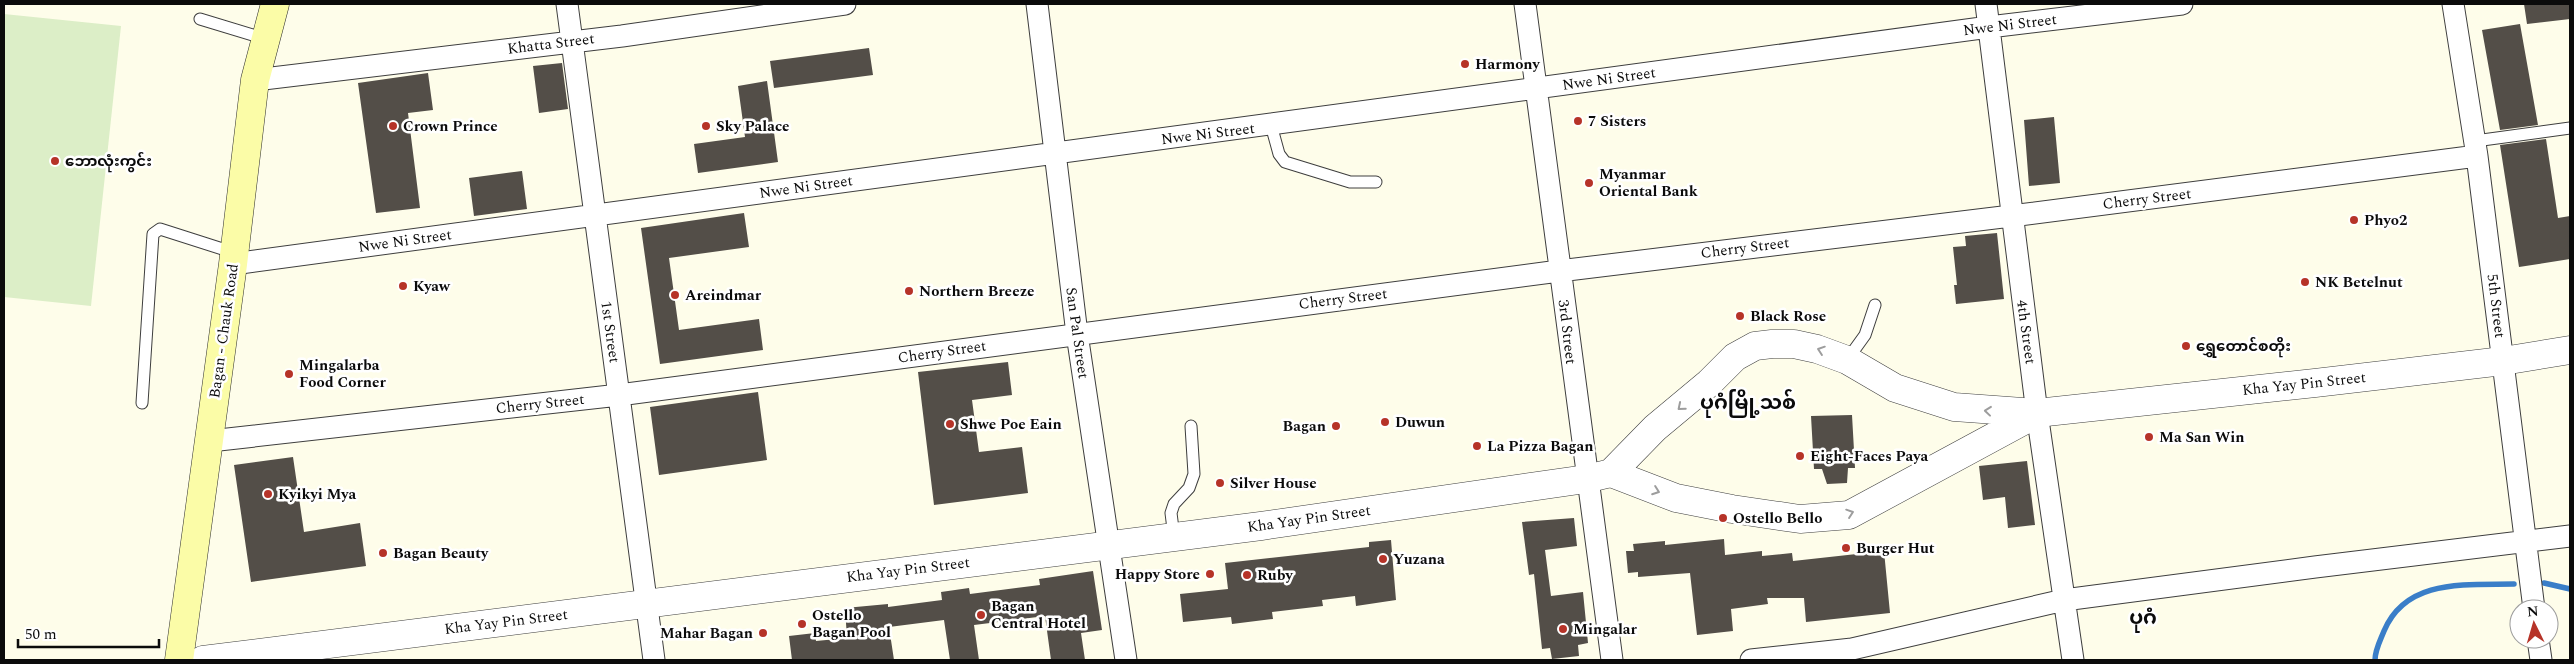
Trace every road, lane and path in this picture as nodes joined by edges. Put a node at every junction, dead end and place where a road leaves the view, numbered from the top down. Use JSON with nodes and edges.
{"nodes":[{"id":1,"x":275,"y":4,"type":"edge"},
{"id":2,"x":567,"y":4,"type":"edge"},
{"id":3,"x":845,"y":4,"type":"edge"},
{"id":4,"x":1037,"y":4,"type":"edge"},
{"id":5,"x":1525,"y":4,"type":"edge"},
{"id":6,"x":1986,"y":4,"type":"edge"},
{"id":7,"x":2182,"y":4,"type":"edge"},
{"id":8,"x":2454,"y":4,"type":"edge"},
{"id":9,"x":200,"y":19,"type":"dead end"},
{"id":10,"x":1989,"y":27,"type":"junction"},
{"id":11,"x":266,"y":39,"type":"junction"},
{"id":12,"x":571,"y":41,"type":"junction"},
{"id":13,"x":255,"y":80,"type":"junction"},
{"id":14,"x":1535,"y":89,"type":"junction"},
{"id":15,"x":1271,"y":125,"type":"junction"},
{"id":16,"x":2570,"y":128,"type":"edge"},
{"id":17,"x":2476,"y":148,"type":"junction"},
{"id":18,"x":1054,"y":153,"type":"junction"},
{"id":19,"x":1376,"y":182,"type":"dead end"},
{"id":20,"x":594,"y":215,"type":"junction"},
{"id":21,"x":2011,"y":216,"type":"junction"},
{"id":22,"x":234,"y":259,"type":"junction"},
{"id":23,"x":1559,"y":271,"type":"junction"},
{"id":24,"x":1875,"y":304,"type":"dead end"},
{"id":25,"x":1077,"y":334,"type":"junction"},
{"id":26,"x":2570,"y":350,"type":"edge"},
{"id":27,"x":1847,"y":360,"type":"junction"},
{"id":28,"x":2502,"y":361,"type":"junction"},
{"id":29,"x":619,"y":395,"type":"junction"},
{"id":30,"x":142,"y":403,"type":"dead end"},
{"id":31,"x":2037,"y":413,"type":"junction"},
{"id":32,"x":1191,"y":426,"type":"dead end"},
{"id":33,"x":210,"y":441,"type":"junction"},
{"id":34,"x":1599,"y":476,"type":"junction"},
{"id":35,"x":2570,"y":536,"type":"edge"},
{"id":36,"x":1174,"y":537,"type":"junction"},
{"id":37,"x":2526,"y":542,"type":"junction"},
{"id":38,"x":1108,"y":545,"type":"junction"},
{"id":39,"x":2533,"y":599,"type":"edge"},
{"id":40,"x":2064,"y":600,"type":"junction"},
{"id":41,"x":647,"y":604,"type":"junction"},
{"id":42,"x":179,"y":660,"type":"edge"},
{"id":43,"x":203,"y":660,"type":"edge"},
{"id":44,"x":654,"y":660,"type":"edge"},
{"id":45,"x":1126,"y":660,"type":"edge"},
{"id":46,"x":1612,"y":660,"type":"edge"},
{"id":47,"x":1751,"y":660,"type":"edge"},
{"id":48,"x":2073,"y":660,"type":"edge"}],
"edges":[{"from":1,"to":11,"type":"main road","name":"Bagan - Chauk Road"},
{"from":2,"to":12,"type":"street","name":"1st Street"},
{"from":3,"to":12,"type":"street","name":"Khatta Street"},
{"from":4,"to":18,"type":"street","name":"San Pal Street"},
{"from":5,"to":14,"type":"street","name":"3rd Street"},
{"from":6,"to":10,"type":"street","name":"4th Street"},
{"from":7,"to":10,"type":"street","name":"Nwe Ni Street"},
{"from":8,"to":17,"type":"street","name":"5th Street"},
{"from":9,"to":11,"type":"lane"},
{"from":10,"to":14,"type":"street","name":"Nwe Ni Street"},
{"from":10,"to":21,"type":"street","name":"4th Street"},
{"from":11,"to":13,"type":"main road","name":"Bagan - Chauk Road"},
{"from":12,"to":13,"type":"street","name":"Khatta Street"},
{"from":12,"to":20,"type":"street","name":"1st Street"},
{"from":13,"to":22,"type":"main road","name":"Bagan - Chauk Road"},
{"from":14,"to":15,"type":"street","name":"Nwe Ni Street"},
{"from":14,"to":23,"type":"street","name":"3rd Street"},
{"from":15,"to":18,"type":"street","name":"Nwe Ni Street"},
{"from":15,"to":19,"type":"lane"},
{"from":16,"to":17,"type":"lane"},
{"from":17,"to":21,"type":"street","name":"Cherry Street"},
{"from":17,"to":28,"type":"street","name":"5th Street"},
{"from":18,"to":20,"type":"street","name":"Nwe Ni Street"},
{"from":18,"to":25,"type":"street","name":"San Pal Street"},
{"from":20,"to":22,"type":"street","name":"Nwe Ni Street"},
{"from":20,"to":29,"type":"street","name":"1st Street"},
{"from":21,"to":23,"type":"street","name":"Cherry Street"},
{"from":21,"to":31,"type":"street","name":"4th Street"},
{"from":22,"to":30,"type":"lane"},
{"from":22,"to":33,"type":"main road","name":"Bagan - Chauk Road"},
{"from":23,"to":25,"type":"street","name":"Cherry Street"},
{"from":23,"to":34,"type":"street","name":"3rd Street"},
{"from":24,"to":27,"type":"lane"},
{"from":25,"to":29,"type":"street","name":"Cherry Street"},
{"from":25,"to":38,"type":"street","name":"San Pal Street"},
{"from":26,"to":28,"type":"street","name":"Kha Yay Pin Street"},
{"from":31,"to":27,"type":"street","name":"Kha Yay Pin Street","one_way":true},
{"from":27,"to":34,"type":"street","name":"Kha Yay Pin Street","one_way":true},
{"from":28,"to":31,"type":"street","name":"Kha Yay Pin Street"},
{"from":28,"to":37,"type":"street","name":"5th Street"},
{"from":29,"to":33,"type":"street","name":"Cherry Street"},
{"from":29,"to":41,"type":"street","name":"1st Street"},
{"from":34,"to":31,"type":"street","name":"Kha Yay Pin Street","one_way":true},
{"from":31,"to":40,"type":"street","name":"4th Street"},
{"from":32,"to":36,"type":"lane"},
{"from":33,"to":42,"type":"main road","name":"Bagan - Chauk Road"},
{"from":34,"to":36,"type":"street","name":"Kha Yay Pin Street"},
{"from":34,"to":46,"type":"street","name":"3rd Street"},
{"from":35,"to":37,"type":"street"},
{"from":36,"to":38,"type":"street","name":"Kha Yay Pin Street"},
{"from":37,"to":39,"type":"street","name":"5th Street"},
{"from":37,"to":40,"type":"street"},
{"from":38,"to":41,"type":"street","name":"Kha Yay Pin Street"},
{"from":38,"to":45,"type":"street","name":"San Pal Street"},
{"from":40,"to":47,"type":"street"},
{"from":40,"to":48,"type":"street","name":"4th Street"},
{"from":41,"to":43,"type":"street","name":"Kha Yay Pin Street"},
{"from":41,"to":44,"type":"street","name":"1st Street"}]}
